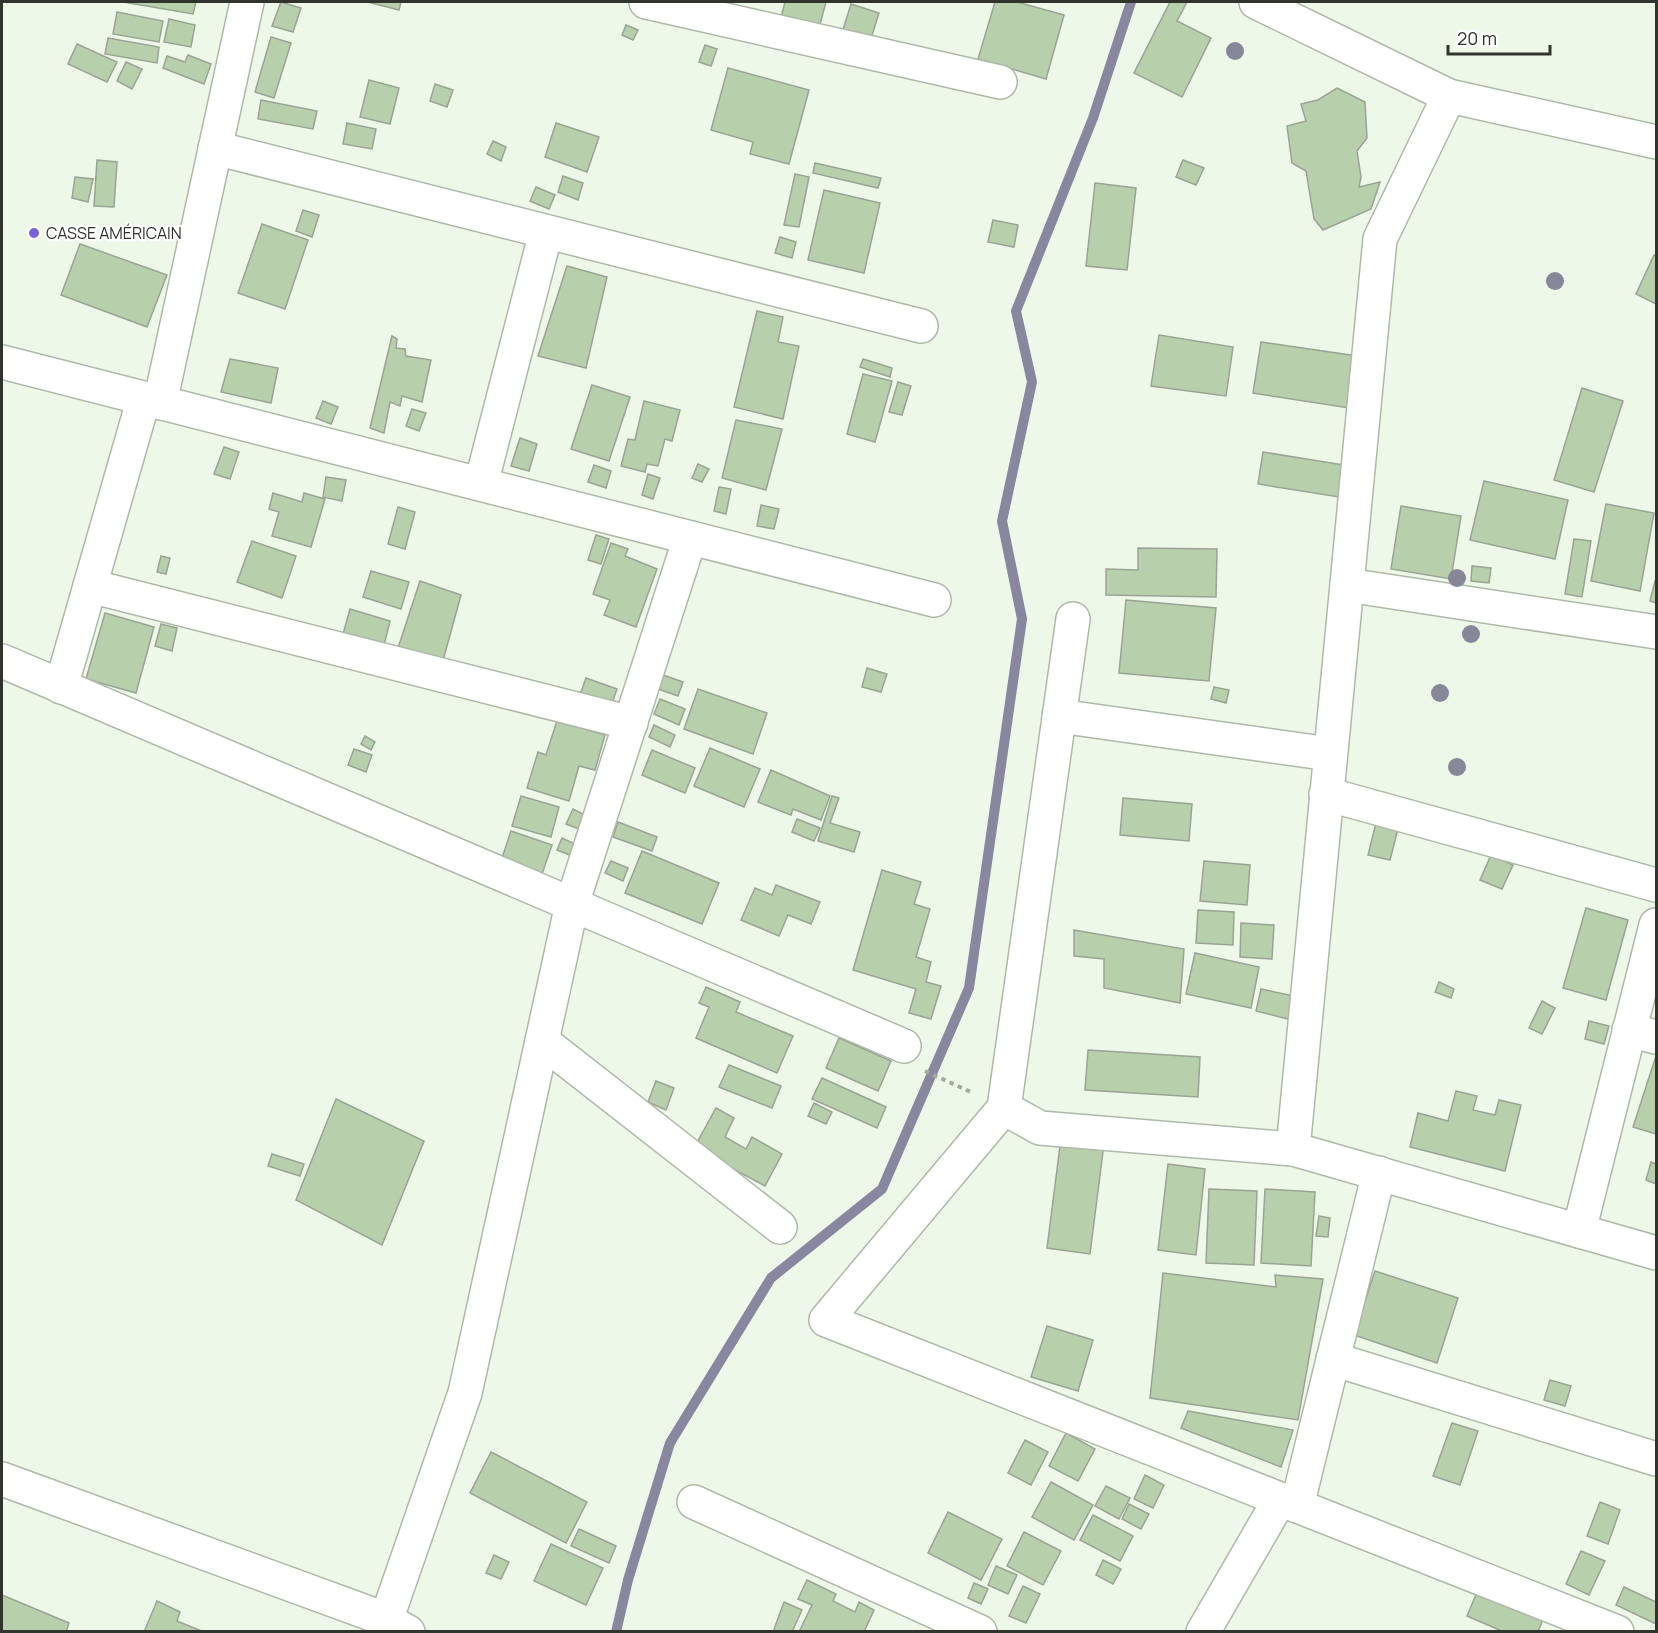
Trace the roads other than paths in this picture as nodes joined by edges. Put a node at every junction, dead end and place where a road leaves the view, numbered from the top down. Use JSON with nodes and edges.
{"nodes":[{"id":1,"x":247,"y":2,"type":"edge"},
{"id":2,"x":646,"y":2,"type":"edge"},
{"id":3,"x":1256,"y":2,"type":"edge"},
{"id":4,"x":1000,"y":82,"type":"dead end"},
{"id":5,"x":1449,"y":96,"type":"junction"},
{"id":6,"x":1656,"y":142,"type":"edge"},
{"id":7,"x":215,"y":148,"type":"junction"},
{"id":8,"x":546,"y":232,"type":"junction"},
{"id":9,"x":921,"y":326,"type":"dead end"},
{"id":10,"x":2,"y":362,"type":"edge"},
{"id":11,"x":152,"y":400,"type":"junction"},
{"id":12,"x":481,"y":484,"type":"junction"},
{"id":13,"x":690,"y":538,"type":"junction"},
{"id":14,"x":1347,"y":585,"type":"junction"},
{"id":15,"x":90,"y":586,"type":"junction"},
{"id":16,"x":934,"y":600,"type":"dead end"},
{"id":17,"x":1073,"y":619,"type":"dead end"},
{"id":18,"x":1656,"y":632,"type":"edge"},
{"id":19,"x":2,"y":661,"type":"edge"},
{"id":20,"x":61,"y":687,"type":"junction"},
{"id":21,"x":1059,"y":716,"type":"junction"},
{"id":22,"x":631,"y":723,"type":"junction"},
{"id":23,"x":1330,"y":754,"type":"junction"},
{"id":24,"x":1326,"y":794,"type":"junction"},
{"id":25,"x":1656,"y":885,"type":"edge"},
{"id":26,"x":572,"y":904,"type":"junction"},
{"id":27,"x":1656,"y":925,"type":"edge"},
{"id":28,"x":1643,"y":1033,"type":"edge"},
{"id":29,"x":542,"y":1041,"type":"junction"},
{"id":30,"x":904,"y":1046,"type":"dead end"},
{"id":31,"x":1004,"y":1108,"type":"junction"},
{"id":32,"x":1293,"y":1149,"type":"junction"},
{"id":33,"x":1379,"y":1173,"type":"junction"},
{"id":34,"x":780,"y":1227,"type":"dead end"},
{"id":35,"x":1579,"y":1231,"type":"junction"},
{"id":36,"x":1656,"y":1253,"type":"edge"},
{"id":37,"x":1333,"y":1359,"type":"junction"},
{"id":38,"x":1656,"y":1459,"type":"edge"},
{"id":39,"x":2,"y":1479,"type":"edge"},
{"id":40,"x":694,"y":1502,"type":"dead end"},
{"id":41,"x":1288,"y":1502,"type":"junction"},
{"id":42,"x":392,"y":1627,"type":"edge"},
{"id":43,"x":980,"y":1632,"type":"edge"},
{"id":44,"x":1203,"y":1632,"type":"edge"},
{"id":45,"x":1617,"y":1632,"type":"edge"}],
"edges":[{"from":1,"to":7,"type":"street"},
{"from":2,"to":4,"type":"street"},
{"from":3,"to":5,"type":"street"},
{"from":5,"to":6,"type":"street"},
{"from":5,"to":14,"type":"street"},
{"from":7,"to":8,"type":"street"},
{"from":7,"to":11,"type":"street"},
{"from":8,"to":9,"type":"street"},
{"from":8,"to":12,"type":"street"},
{"from":10,"to":11,"type":"street"},
{"from":11,"to":12,"type":"street"},
{"from":11,"to":15,"type":"street"},
{"from":12,"to":13,"type":"street"},
{"from":13,"to":16,"type":"street"},
{"from":13,"to":22,"type":"street"},
{"from":14,"to":18,"type":"street"},
{"from":14,"to":23,"type":"street"},
{"from":15,"to":20,"type":"street"},
{"from":15,"to":22,"type":"street"},
{"from":17,"to":21,"type":"street"},
{"from":19,"to":20,"type":"street"},
{"from":20,"to":26,"type":"street"},
{"from":21,"to":23,"type":"street"},
{"from":21,"to":31,"type":"street"},
{"from":22,"to":26,"type":"street"},
{"from":23,"to":24,"type":"street"},
{"from":24,"to":25,"type":"street"},
{"from":24,"to":32,"type":"street"},
{"from":26,"to":29,"type":"street"},
{"from":26,"to":30,"type":"street"},
{"from":27,"to":28,"type":"street"},
{"from":28,"to":35,"type":"street"},
{"from":29,"to":34,"type":"street"},
{"from":29,"to":42,"type":"street"},
{"from":31,"to":32,"type":"street"},
{"from":31,"to":41,"type":"street"},
{"from":32,"to":33,"type":"street"},
{"from":33,"to":35,"type":"street"},
{"from":33,"to":37,"type":"street"},
{"from":35,"to":36,"type":"street"},
{"from":37,"to":38,"type":"street"},
{"from":37,"to":41,"type":"street"},
{"from":39,"to":42,"type":"street"},
{"from":40,"to":43,"type":"street"},
{"from":41,"to":44,"type":"street"},
{"from":41,"to":45,"type":"street"}]}
